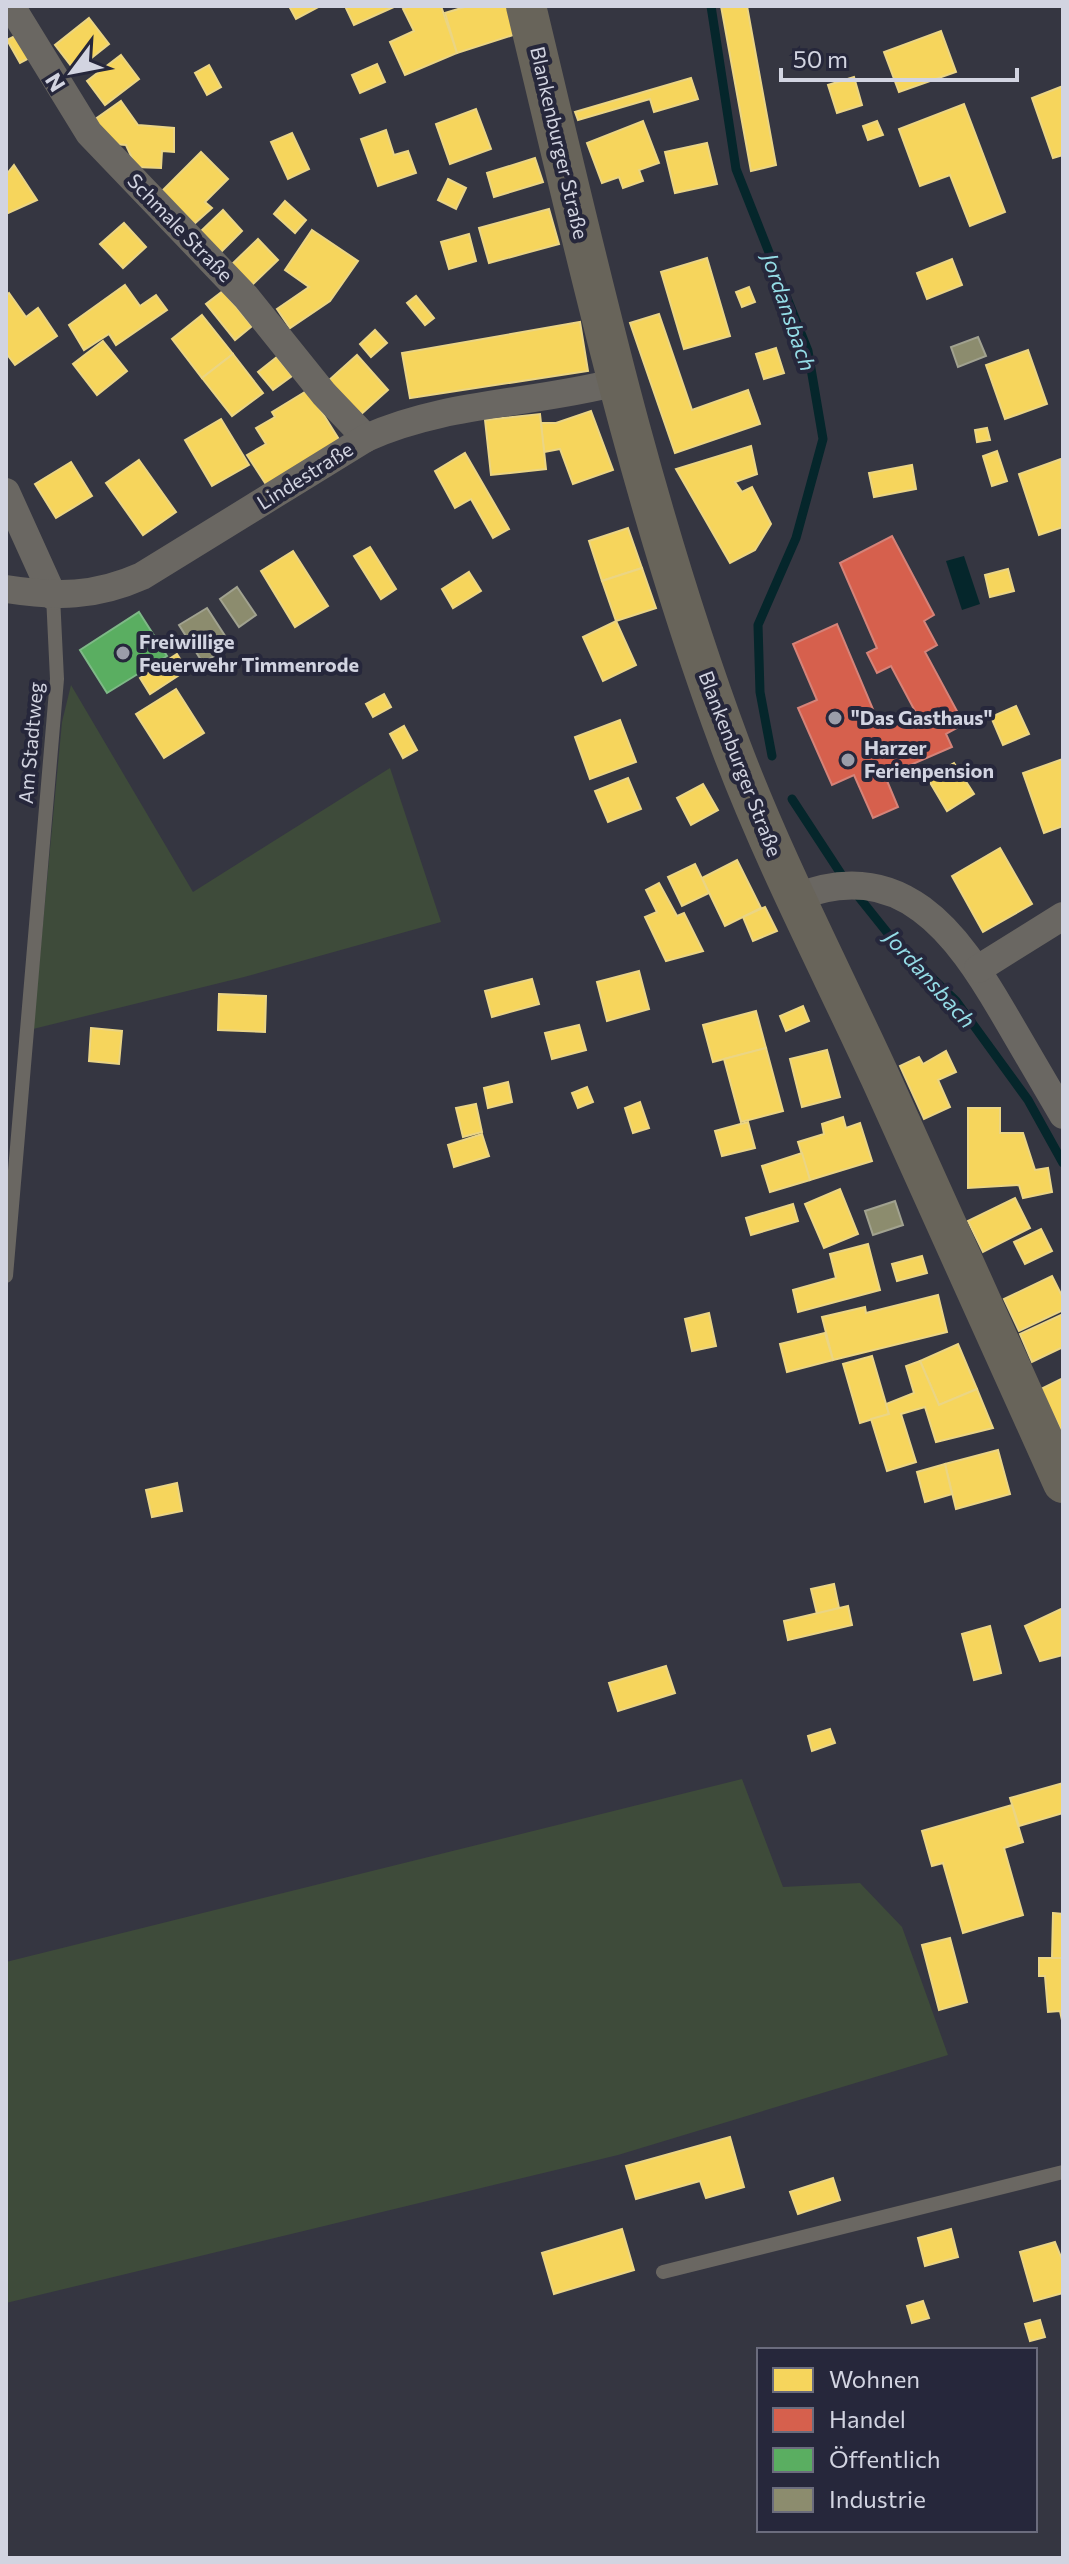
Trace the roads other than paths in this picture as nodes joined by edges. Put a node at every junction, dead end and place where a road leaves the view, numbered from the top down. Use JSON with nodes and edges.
{"nodes":[{"id":1,"x":11,"y":6,"type":"edge"},
{"id":2,"x":526,"y":6,"type":"edge"},
{"id":3,"x":617,"y":382,"type":"junction"},
{"id":4,"x":366,"y":438,"type":"junction"},
{"id":5,"x":6,"y":492,"type":"edge"},
{"id":6,"x":6,"y":589,"type":"edge"},
{"id":7,"x":53,"y":596,"type":"junction"},
{"id":8,"x":807,"y":892,"type":"junction"},
{"id":9,"x":1063,"y":916,"type":"edge"},
{"id":10,"x":978,"y":969,"type":"junction"},
{"id":11,"x":1063,"y":1115,"type":"edge"},
{"id":12,"x":6,"y":1276,"type":"edge"},
{"id":13,"x":1063,"y":1483,"type":"edge"},
{"id":14,"x":1063,"y":2172,"type":"edge"},
{"id":15,"x":663,"y":2272,"type":"dead end"}],
"edges":[{"from":1,"to":4,"type":"street","name":"Schmale Straße"},
{"from":2,"to":3,"type":"main road","name":"Blankenburger Straße"},
{"from":3,"to":4,"type":"street","name":"Lindestraße"},
{"from":3,"to":8,"type":"main road","name":"Blankenburger Straße"},
{"from":4,"to":7,"type":"street","name":"Lindestraße"},
{"from":5,"to":7,"type":"street"},
{"from":6,"to":7,"type":"street","name":"Lindestraße"},
{"from":7,"to":12,"type":"lane","name":"Am Stadtweg"},
{"from":8,"to":10,"type":"street"},
{"from":8,"to":13,"type":"main road","name":"Blankenburger Straße"},
{"from":9,"to":10,"type":"street"},
{"from":10,"to":11,"type":"street"},
{"from":14,"to":15,"type":"lane"}]}
